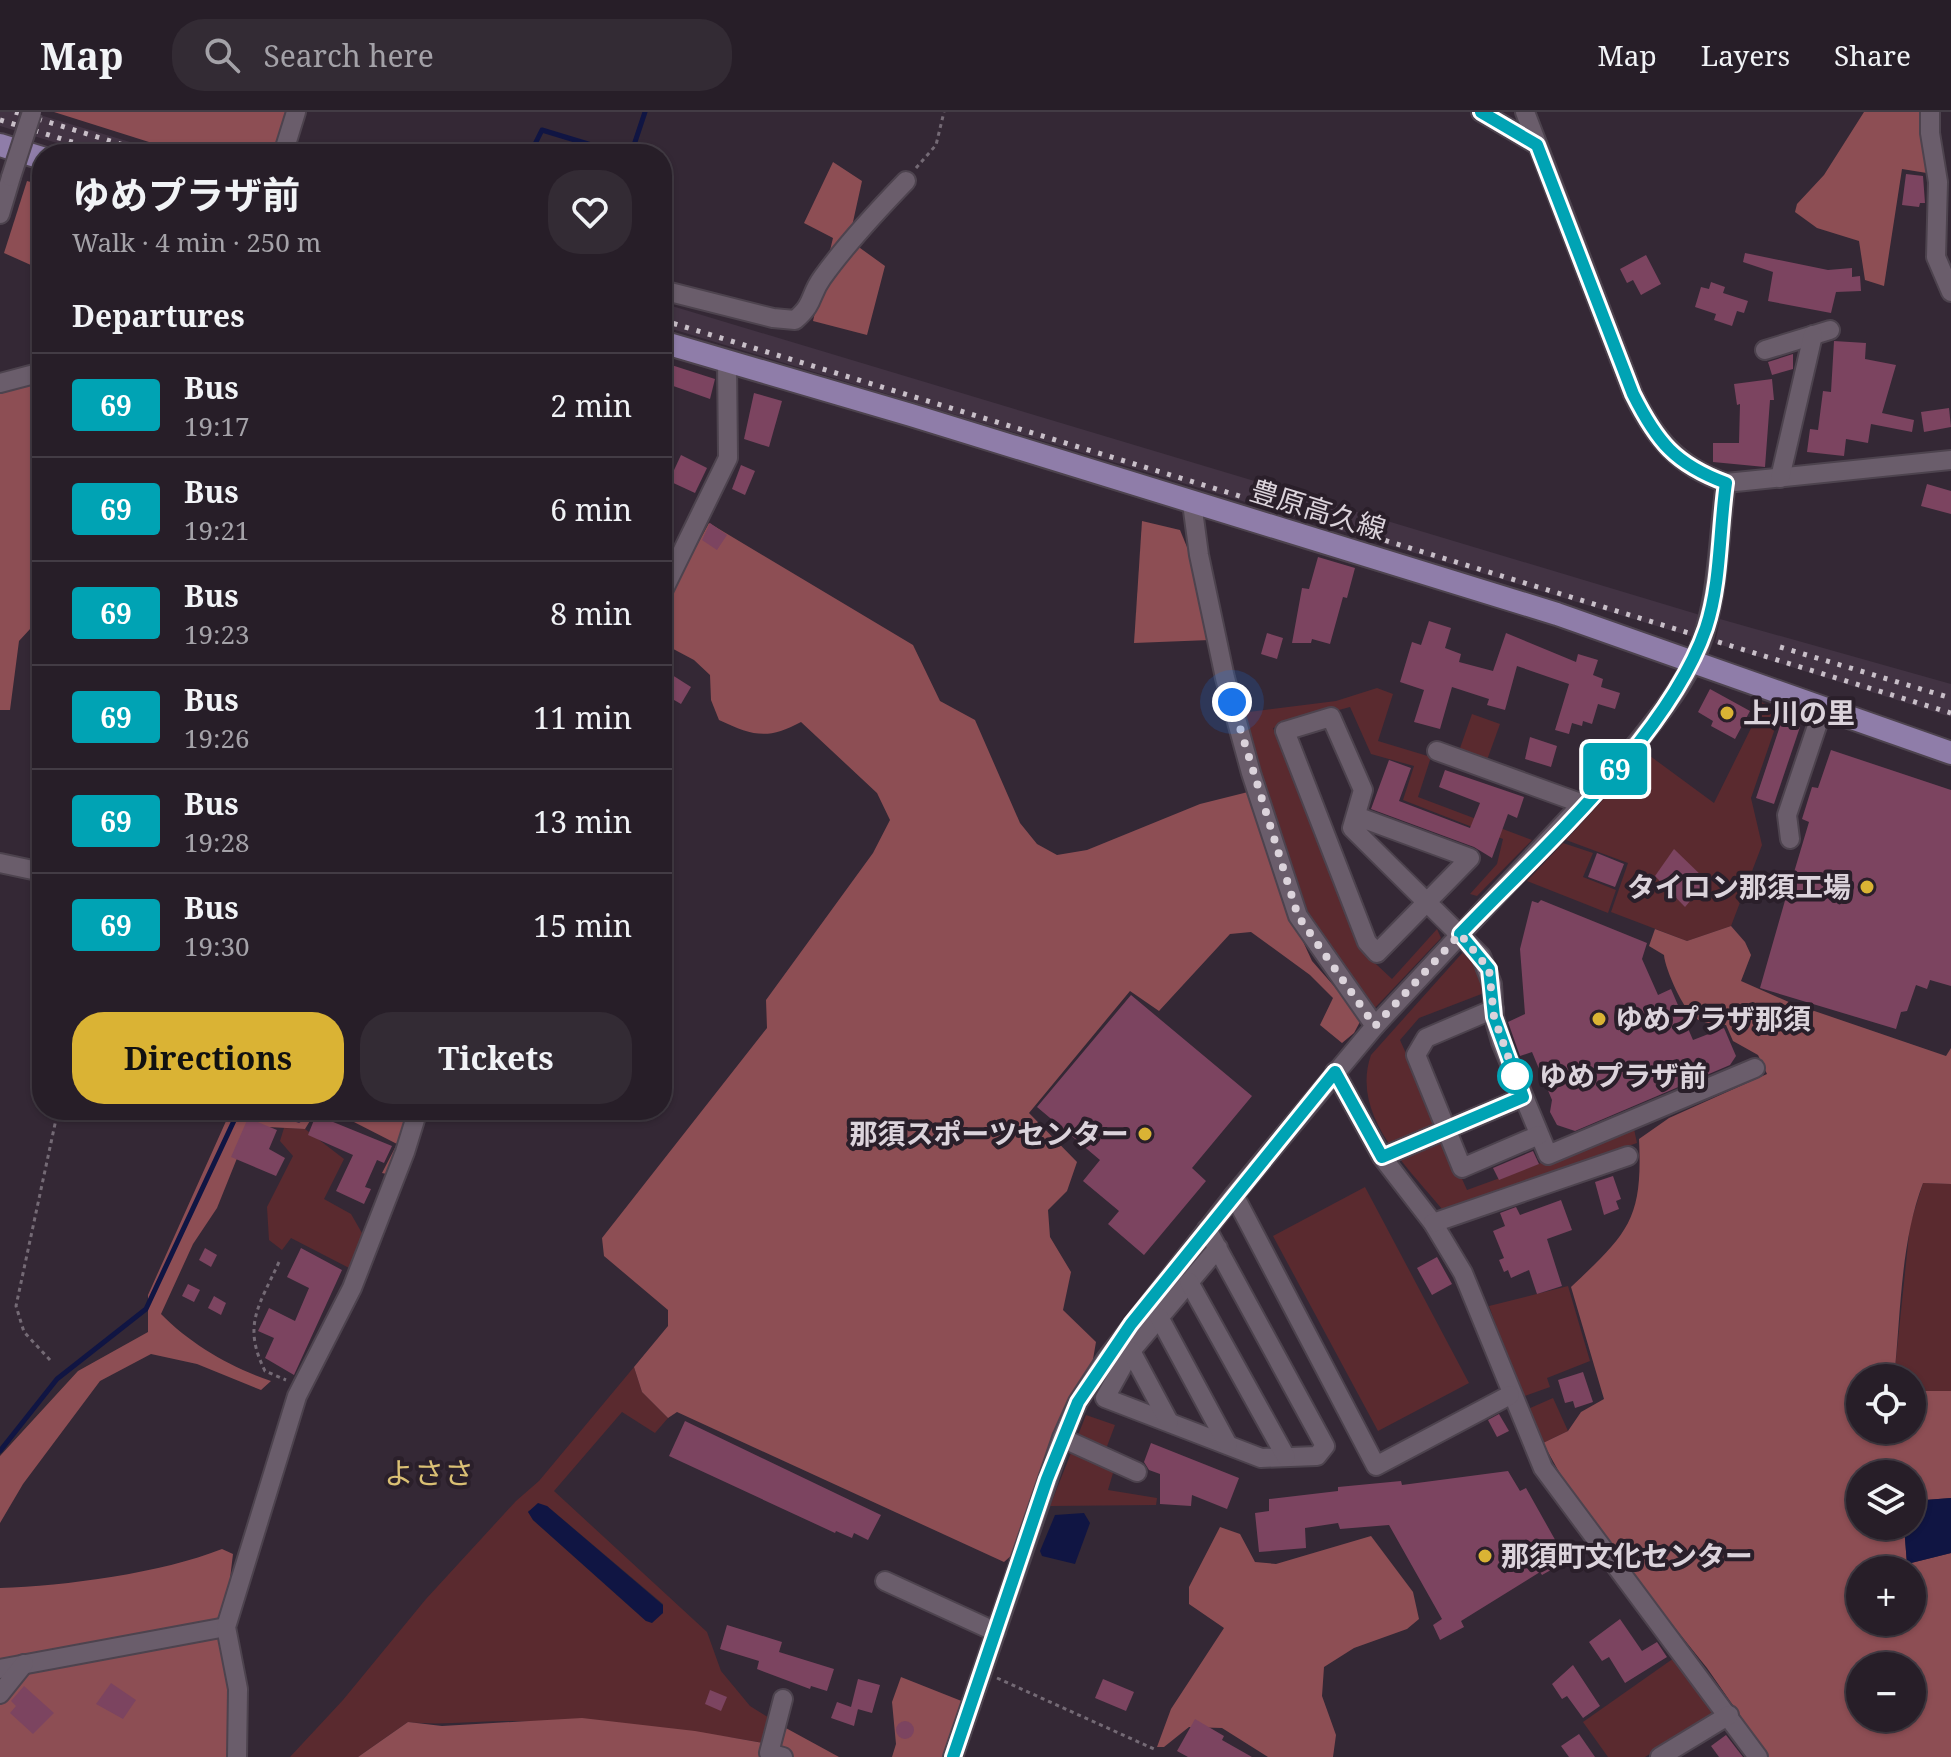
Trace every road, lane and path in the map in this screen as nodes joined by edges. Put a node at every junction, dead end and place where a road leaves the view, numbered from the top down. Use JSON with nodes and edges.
{"nodes":[{"id":1,"x":32,"y":112,"type":"edge"},
{"id":2,"x":296,"y":112,"type":"edge"},
{"id":3,"x":944,"y":112,"type":"edge"},
{"id":4,"x":1481,"y":112,"type":"edge"},
{"id":5,"x":1525,"y":112,"type":"edge"},
{"id":6,"x":1930,"y":112,"type":"edge"},
{"id":7,"x":286,"y":144,"type":"edge"},
{"id":8,"x":0,"y":145,"type":"edge"},
{"id":9,"x":1537,"y":145,"type":"junction"},
{"id":10,"x":32,"y":155,"type":"edge"},
{"id":11,"x":906,"y":181,"type":"joint"},
{"id":12,"x":0,"y":214,"type":"edge"},
{"id":13,"x":1951,"y":292,"type":"edge"},
{"id":14,"x":672,"y":293,"type":"edge"},
{"id":15,"x":672,"y":345,"type":"edge"},
{"id":16,"x":1765,"y":350,"type":"dead end"},
{"id":17,"x":727,"y":361,"type":"junction"},
{"id":18,"x":32,"y":375,"type":"edge"},
{"id":19,"x":0,"y":383,"type":"edge"},
{"id":20,"x":1951,"y":460,"type":"edge"},
{"id":21,"x":1780,"y":478,"type":"junction"},
{"id":22,"x":1726,"y":483,"type":"junction"},
{"id":23,"x":1192,"y":503,"type":"junction"},
{"id":24,"x":672,"y":561,"type":"edge"},
{"id":25,"x":1693,"y":663,"type":"junction"},
{"id":26,"x":1823,"y":708,"type":"junction"},
{"id":27,"x":1437,"y":751,"type":"dead end"},
{"id":28,"x":1951,"y":753,"type":"edge"},
{"id":29,"x":1583,"y":804,"type":"junction"},
{"id":30,"x":1354,"y":822,"type":"junction"},
{"id":31,"x":1790,"y":839,"type":"dead end"},
{"id":32,"x":1327,"y":840,"type":"junction"},
{"id":33,"x":0,"y":863,"type":"edge"},
{"id":34,"x":32,"y":870,"type":"edge"},
{"id":35,"x":1427,"y":902,"type":"junction"},
{"id":36,"x":1460,"y":934,"type":"junction"},
{"id":37,"x":1494,"y":1009,"type":"junction"},
{"id":38,"x":1375,"y":1026,"type":"junction"},
{"id":39,"x":1755,"y":1068,"type":"dead end"},
{"id":40,"x":1335,"y":1072,"type":"junction"},
{"id":41,"x":1523,"y":1097,"type":"junction"},
{"id":42,"x":56,"y":1120,"type":"edge"},
{"id":43,"x":415,"y":1120,"type":"edge"},
{"id":44,"x":1446,"y":1130,"type":"junction"},
{"id":45,"x":1539,"y":1135,"type":"junction"},
{"id":46,"x":1628,"y":1156,"type":"dead end"},
{"id":47,"x":1382,"y":1157,"type":"junction"},
{"id":48,"x":1234,"y":1195,"type":"junction"},
{"id":49,"x":1433,"y":1223,"type":"junction"},
{"id":50,"x":1207,"y":1229,"type":"junction"},
{"id":51,"x":1218,"y":1248,"type":"junction"},
{"id":52,"x":279,"y":1262,"type":"dead end"},
{"id":53,"x":1189,"y":1282,"type":"junction"},
{"id":54,"x":1159,"y":1317,"type":"junction"},
{"id":55,"x":1131,"y":1351,"type":"junction"},
{"id":56,"x":50,"y":1360,"type":"dead end"},
{"id":57,"x":301,"y":1387,"type":"junction"},
{"id":58,"x":1510,"y":1395,"type":"junction"},
{"id":59,"x":1169,"y":1422,"type":"junction"},
{"id":60,"x":1062,"y":1438,"type":"junction"},
{"id":61,"x":1228,"y":1445,"type":"junction"},
{"id":62,"x":1286,"y":1457,"type":"junction"},
{"id":63,"x":1137,"y":1472,"type":"dead end"},
{"id":64,"x":885,"y":1581,"type":"dead end"},
{"id":65,"x":226,"y":1627,"type":"junction"},
{"id":66,"x":996,"y":1632,"type":"junction"},
{"id":67,"x":24,"y":1664,"type":"junction"},
{"id":68,"x":0,"y":1669,"type":"edge"},
{"id":69,"x":983,"y":1671,"type":"junction"},
{"id":70,"x":0,"y":1694,"type":"edge"},
{"id":71,"x":783,"y":1699,"type":"dead end"},
{"id":72,"x":1729,"y":1715,"type":"junction"},
{"id":73,"x":1154,"y":1749,"type":"dead end"},
{"id":74,"x":237,"y":1757,"type":"edge"},
{"id":75,"x":783,"y":1757,"type":"edge"},
{"id":76,"x":953,"y":1757,"type":"edge"},
{"id":77,"x":1660,"y":1757,"type":"edge"},
{"id":78,"x":1758,"y":1757,"type":"edge"}],
"edges":[{"from":1,"to":12,"type":"street","bridge":true},
{"from":2,"to":7,"type":"street"},
{"from":3,"to":11,"type":"path"},
{"from":4,"to":9,"type":"street"},
{"from":5,"to":9,"type":"street"},
{"from":6,"to":13,"type":"street"},
{"from":8,"to":10,"type":"main road"},
{"from":9,"to":22,"type":"street"},
{"from":11,"to":14,"type":"street"},
{"from":15,"to":17,"type":"main road","name":"豊原高久線"},
{"from":16,"to":21,"type":"street"},
{"from":17,"to":23,"type":"main road","name":"豊原高久線"},
{"from":17,"to":24,"type":"street"},
{"from":18,"to":19,"type":"street"},
{"from":20,"to":21,"type":"street"},
{"from":21,"to":22,"type":"street"},
{"from":22,"to":25,"type":"street"},
{"from":23,"to":25,"type":"main road","name":"豊原高久線"},
{"from":23,"to":38,"type":"street"},
{"from":25,"to":26,"type":"main road","name":"豊原高久線"},
{"from":25,"to":29,"type":"street"},
{"from":26,"to":28,"type":"main road","name":"豊原高久線"},
{"from":26,"to":31,"type":"street"},
{"from":27,"to":29,"type":"street"},
{"from":29,"to":36,"type":"street"},
{"from":30,"to":32,"type":"street"},
{"from":30,"to":32,"type":"street"},
{"from":30,"to":35,"type":"street"},
{"from":30,"to":35,"type":"street"},
{"from":32,"to":35,"type":"street"},
{"from":33,"to":34,"type":"street"},
{"from":35,"to":36,"type":"street"},
{"from":36,"to":37,"type":"street"},
{"from":36,"to":38,"type":"street"},
{"from":37,"to":41,"type":"street"},
{"from":37,"to":44,"type":"street"},
{"from":38,"to":40,"type":"street"},
{"from":39,"to":45,"type":"street"},
{"from":40,"to":47,"type":"street"},
{"from":40,"to":48,"type":"street"},
{"from":41,"to":44,"type":"street"},
{"from":41,"to":45,"type":"street"},
{"from":42,"to":56,"type":"path"},
{"from":43,"to":57,"type":"street"},
{"from":44,"to":45,"type":"street"},
{"from":44,"to":47,"type":"street"},
{"from":46,"to":49,"type":"street"},
{"from":47,"to":49,"type":"street"},
{"from":48,"to":50,"type":"street"},
{"from":48,"to":58,"type":"street"},
{"from":49,"to":58,"type":"street"},
{"from":50,"to":51,"type":"street"},
{"from":50,"to":60,"type":"street"},
{"from":51,"to":53,"type":"street"},
{"from":51,"to":62,"type":"street"},
{"from":52,"to":57,"type":"path"},
{"from":53,"to":54,"type":"street"},
{"from":53,"to":62,"type":"street"},
{"from":54,"to":55,"type":"street"},
{"from":54,"to":61,"type":"street"},
{"from":55,"to":59,"type":"street"},
{"from":55,"to":59,"type":"street"},
{"from":57,"to":65,"type":"street"},
{"from":58,"to":72,"type":"street"},
{"from":59,"to":61,"type":"street"},
{"from":60,"to":63,"type":"street"},
{"from":60,"to":66,"type":"street"},
{"from":61,"to":62,"type":"street"},
{"from":64,"to":66,"type":"street"},
{"from":65,"to":67,"type":"street"},
{"from":65,"to":74,"type":"street"},
{"from":66,"to":69,"type":"street"},
{"from":67,"to":68,"type":"street"},
{"from":67,"to":70,"type":"street"},
{"from":69,"to":73,"type":"path"},
{"from":69,"to":76,"type":"street"},
{"from":71,"to":75,"type":"street"},
{"from":72,"to":77,"type":"street"},
{"from":72,"to":78,"type":"street"}]}
